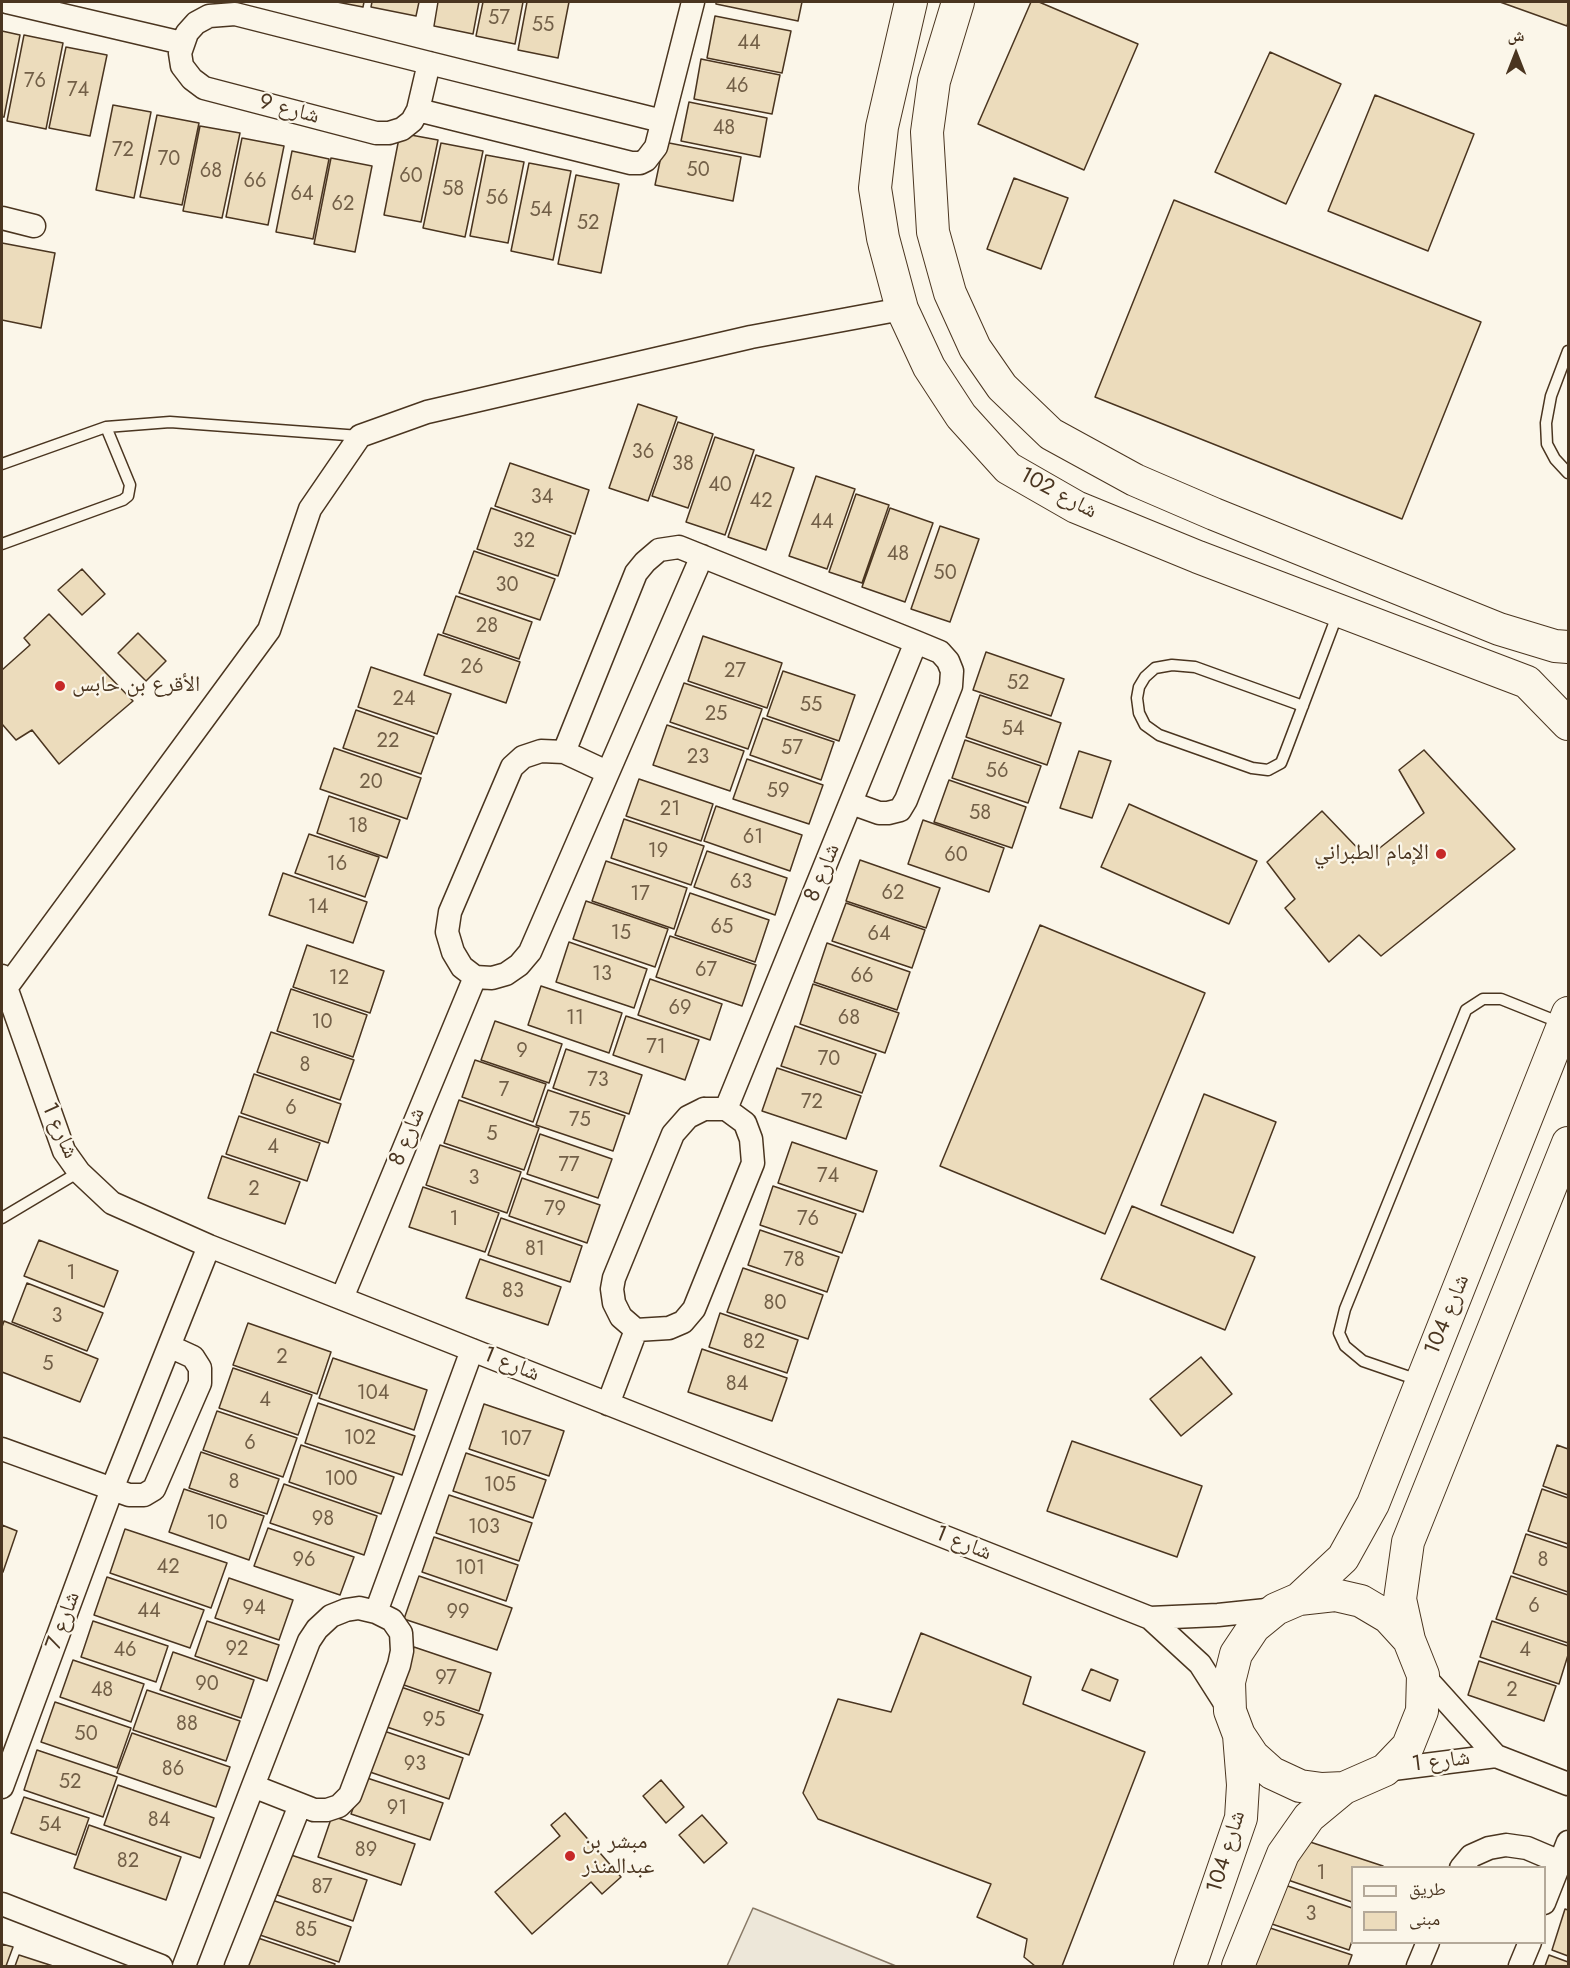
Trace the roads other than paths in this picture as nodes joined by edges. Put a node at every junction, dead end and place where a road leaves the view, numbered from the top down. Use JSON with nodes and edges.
{"nodes":[{"id":1,"x":6,"y":2,"type":"edge"},
{"id":2,"x":693,"y":2,"type":"edge"},
{"id":3,"x":911,"y":2,"type":"edge"},
{"id":4,"x":957,"y":3,"type":"edge"},
{"id":5,"x":182,"y":43,"type":"junction"},
{"id":6,"x":429,"y":63,"type":"junction"},
{"id":7,"x":417,"y":110,"type":"junction"},
{"id":8,"x":662,"y":121,"type":"junction"},
{"id":9,"x":2,"y":218,"type":"edge"},
{"id":10,"x":34,"y":226,"type":"dead end"},
{"id":11,"x":902,"y":309,"type":"junction"},
{"id":12,"x":1569,"y":351,"type":"edge"},
{"id":13,"x":106,"y":428,"type":"junction"},
{"id":14,"x":360,"y":436,"type":"junction"},
{"id":15,"x":2,"y":464,"type":"edge"},
{"id":16,"x":1569,"y":473,"type":"edge"},
{"id":17,"x":1214,"y":514,"type":"junction"},
{"id":18,"x":2,"y":544,"type":"edge"},
{"id":19,"x":702,"y":556,"type":"junction"},
{"id":20,"x":1198,"y":557,"type":"junction"},
{"id":21,"x":1339,"y":610,"type":"junction"},
{"id":22,"x":916,"y":642,"type":"junction"},
{"id":23,"x":1569,"y":647,"type":"edge"},
{"id":24,"x":1303,"y":706,"type":"junction"},
{"id":25,"x":1569,"y":724,"type":"edge"},
{"id":26,"x":564,"y":752,"type":"junction"},
{"id":27,"x":607,"y":772,"type":"junction"},
{"id":28,"x":851,"y":803,"type":"junction"},
{"id":29,"x":475,"y":977,"type":"junction"},
{"id":30,"x":4,"y":982,"type":"edge"},
{"id":31,"x":8,"y":1018,"type":"edge"},
{"id":32,"x":1566,"y":1018,"type":"edge"},
{"id":33,"x":726,"y":1109,"type":"junction"},
{"id":34,"x":1569,"y":1143,"type":"edge"},
{"id":35,"x":79,"y":1172,"type":"junction"},
{"id":36,"x":2,"y":1218,"type":"edge"},
{"id":37,"x":209,"y":1246,"type":"junction"},
{"id":38,"x":342,"y":1298,"type":"junction"},
{"id":39,"x":636,"y":1330,"type":"junction"},
{"id":40,"x":169,"y":1346,"type":"junction"},
{"id":41,"x":472,"y":1350,"type":"junction"},
{"id":42,"x":1422,"y":1381,"type":"junction"},
{"id":43,"x":608,"y":1404,"type":"junction"},
{"id":44,"x":2,"y":1449,"type":"edge"},
{"id":45,"x":112,"y":1489,"type":"junction"},
{"id":46,"x":1287,"y":1604,"type":"junction"},
{"id":47,"x":376,"y":1612,"type":"junction"},
{"id":48,"x":1150,"y":1618,"type":"junction"},
{"id":49,"x":1409,"y":1640,"type":"junction"},
{"id":50,"x":1423,"y":1675,"type":"junction"},
{"id":51,"x":1234,"y":1723,"type":"junction"},
{"id":52,"x":8,"y":1751,"type":"edge"},
{"id":53,"x":1496,"y":1756,"type":"junction"},
{"id":54,"x":1385,"y":1770,"type":"junction"},
{"id":55,"x":1569,"y":1784,"type":"edge"},
{"id":56,"x":253,"y":1786,"type":"junction"},
{"id":57,"x":2,"y":1787,"type":"edge"},
{"id":58,"x":1344,"y":1788,"type":"junction"},
{"id":59,"x":300,"y":1805,"type":"junction"},
{"id":60,"x":1564,"y":1852,"type":"edge"},
{"id":61,"x":1463,"y":1866,"type":"edge"},
{"id":62,"x":1546,"y":1901,"type":"edge"},
{"id":63,"x":2,"y":1904,"type":"edge"},
{"id":64,"x":1427,"y":1944,"type":"edge"},
{"id":65,"x":1529,"y":1944,"type":"edge"},
{"id":66,"x":161,"y":1966,"type":"edge"},
{"id":67,"x":184,"y":1966,"type":"edge"},
{"id":68,"x":236,"y":1966,"type":"edge"},
{"id":69,"x":1190,"y":1966,"type":"edge"},
{"id":70,"x":1239,"y":1966,"type":"edge"},
{"id":71,"x":1418,"y":1966,"type":"edge"},
{"id":72,"x":1520,"y":1966,"type":"edge"}],
"edges":[{"from":1,"to":5,"type":"street"},
{"from":2,"to":8,"type":"street"},
{"from":3,"to":4,"type":"street"},
{"from":3,"to":11,"type":"street","name":"شارع 102"},
{"from":4,"to":17,"type":"street"},
{"from":5,"to":6,"type":"street"},
{"from":5,"to":7,"type":"street","name":"شارع 9"},
{"from":6,"to":7,"type":"street","name":"شارع 9"},
{"from":6,"to":8,"type":"street"},
{"from":7,"to":8,"type":"street"},
{"from":9,"to":10,"type":"street"},
{"from":11,"to":14,"type":"street"},
{"from":11,"to":20,"type":"street","name":"شارع 102"},
{"from":12,"to":16,"type":"lane"},
{"from":13,"to":14,"type":"lane"},
{"from":13,"to":15,"type":"lane"},
{"from":13,"to":18,"type":"lane"},
{"from":14,"to":30,"type":"street"},
{"from":17,"to":20,"type":"street"},
{"from":17,"to":23,"type":"street"},
{"from":19,"to":22,"type":"street"},
{"from":19,"to":26,"type":"street"},
{"from":19,"to":27,"type":"street"},
{"from":20,"to":21,"type":"street","name":"شارع 102"},
{"from":21,"to":24,"type":"lane"},
{"from":21,"to":25,"type":"street","name":"شارع 102"},
{"from":22,"to":28,"type":"street","name":"شارع 8"},
{"from":22,"to":28,"type":"street"},
{"from":24,"to":24,"type":"lane"},
{"from":26,"to":27,"type":"street"},
{"from":26,"to":29,"type":"street"},
{"from":27,"to":29,"type":"street"},
{"from":28,"to":33,"type":"street","name":"شارع 8"},
{"from":29,"to":38,"type":"street","name":"شارع 8"},
{"from":30,"to":31,"type":"street","name":"شارع 1"},
{"from":31,"to":35,"type":"street","name":"شارع 1"},
{"from":32,"to":42,"type":"street","name":"شارع 104"},
{"from":32,"to":42,"type":"lane"},
{"from":33,"to":39,"type":"street"},
{"from":33,"to":39,"type":"street"},
{"from":34,"to":49,"type":"street"},
{"from":35,"to":36,"type":"lane"},
{"from":35,"to":37,"type":"street","name":"شارع 1"},
{"from":37,"to":38,"type":"street","name":"شارع 1"},
{"from":37,"to":40,"type":"street","name":"شارع 7"},
{"from":38,"to":41,"type":"street","name":"شارع 1"},
{"from":39,"to":43,"type":"street"},
{"from":40,"to":45,"type":"street","name":"شارع 7"},
{"from":40,"to":45,"type":"street"},
{"from":41,"to":43,"type":"street","name":"شارع 1"},
{"from":41,"to":47,"type":"street"},
{"from":42,"to":46,"type":"street","name":"شارع 104"},
{"from":43,"to":48,"type":"street","name":"شارع 1"},
{"from":44,"to":45,"type":"street"},
{"from":45,"to":52,"type":"street","name":"شارع 7"},
{"from":46,"to":48,"type":"street","name":"شارع 1"},
{"from":46,"to":49,"type":"street"},
{"from":46,"to":51,"type":"street"},
{"from":47,"to":56,"type":"street"},
{"from":47,"to":59,"type":"street"},
{"from":48,"to":51,"type":"street","name":"شارع 1"},
{"from":49,"to":50,"type":"street"},
{"from":50,"to":53,"type":"street","name":"شارع 1"},
{"from":50,"to":54,"type":"street"},
{"from":51,"to":58,"type":"street"},
{"from":51,"to":69,"type":"street","name":"شارع 104"},
{"from":52,"to":57,"type":"street","name":"شارع 7"},
{"from":53,"to":54,"type":"street","name":"شارع 1"},
{"from":53,"to":55,"type":"street","name":"شارع 1"},
{"from":54,"to":58,"type":"street"},
{"from":56,"to":59,"type":"street"},
{"from":56,"to":67,"type":"street"},
{"from":58,"to":70,"type":"street"},
{"from":59,"to":68,"type":"street"},
{"from":60,"to":61,"type":"street"},
{"from":60,"to":62,"type":"street"},
{"from":63,"to":66,"type":"street"},
{"from":64,"to":71,"type":"street"},
{"from":65,"to":72,"type":"street"}]}
